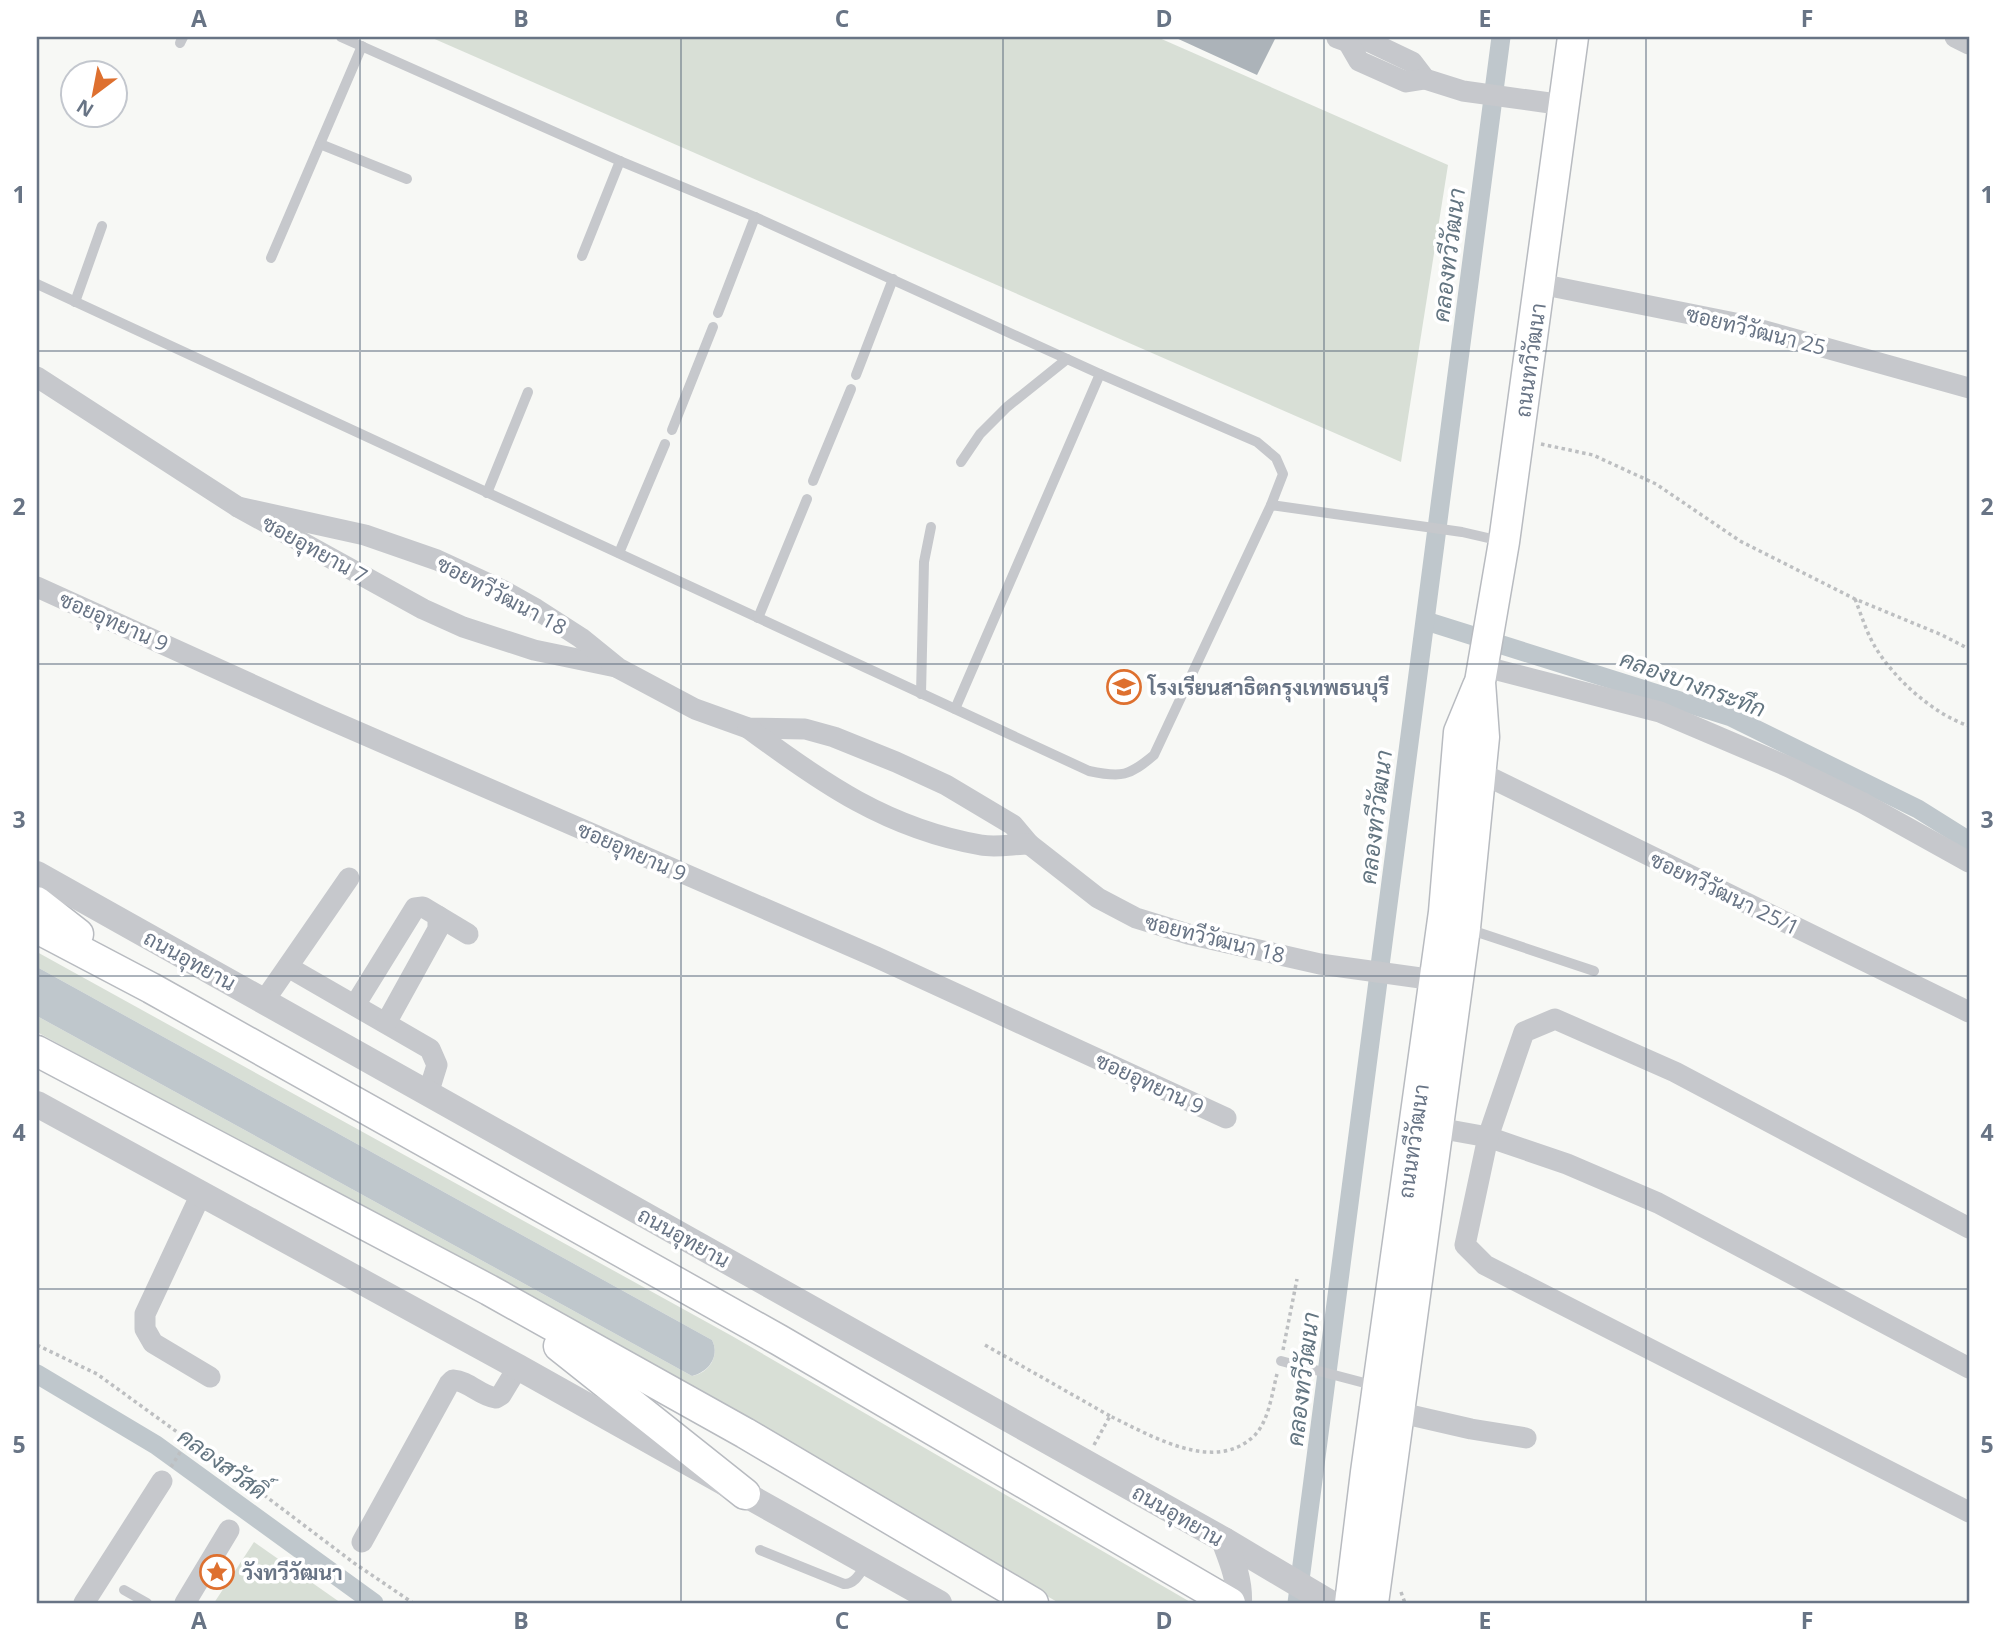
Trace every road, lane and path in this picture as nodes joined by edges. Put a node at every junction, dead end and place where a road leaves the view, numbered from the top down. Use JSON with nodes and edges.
{"nodes":[{"id":1,"x":341,"y":37,"type":"edge"},
{"id":2,"x":1573,"y":37,"type":"edge"},
{"id":3,"x":1955,"y":37,"type":"edge"},
{"id":4,"x":1341,"y":40,"type":"edge"},
{"id":5,"x":1969,"y":44,"type":"edge"},
{"id":6,"x":362,"y":46,"type":"junction"},
{"id":7,"x":1564,"y":105,"type":"junction"},
{"id":8,"x":320,"y":144,"type":"junction"},
{"id":9,"x":620,"y":161,"type":"junction"},
{"id":10,"x":407,"y":180,"type":"dead end"},
{"id":11,"x":755,"y":217,"type":"junction"},
{"id":12,"x":102,"y":226,"type":"dead end"},
{"id":13,"x":582,"y":256,"type":"dead end"},
{"id":14,"x":271,"y":258,"type":"dead end"},
{"id":15,"x":893,"y":279,"type":"junction"},
{"id":16,"x":37,"y":284,"type":"edge"},
{"id":17,"x":1541,"y":284,"type":"junction"},
{"id":18,"x":75,"y":302,"type":"junction"},
{"id":19,"x":718,"y":313,"type":"dead end"},
{"id":20,"x":713,"y":327,"type":"dead end"},
{"id":21,"x":1067,"y":359,"type":"junction"},
{"id":22,"x":1100,"y":374,"type":"junction"},
{"id":23,"x":856,"y":375,"type":"dead end"},
{"id":24,"x":37,"y":377,"type":"edge"},
{"id":25,"x":1969,"y":388,"type":"edge"},
{"id":26,"x":850,"y":389,"type":"dead end"},
{"id":27,"x":528,"y":392,"type":"dead end"},
{"id":28,"x":671,"y":430,"type":"dead end"},
{"id":29,"x":1518,"y":439,"type":"junction"},
{"id":30,"x":666,"y":444,"type":"dead end"},
{"id":31,"x":961,"y":462,"type":"dead end"},
{"id":32,"x":813,"y":481,"type":"dead end"},
{"id":33,"x":487,"y":492,"type":"junction"},
{"id":34,"x":807,"y":499,"type":"dead end"},
{"id":35,"x":1271,"y":505,"type":"junction"},
{"id":36,"x":238,"y":506,"type":"junction"},
{"id":37,"x":931,"y":527,"type":"dead end"},
{"id":38,"x":1504,"y":541,"type":"junction"},
{"id":39,"x":619,"y":553,"type":"junction"},
{"id":40,"x":37,"y":587,"type":"edge"},
{"id":41,"x":1855,"y":599,"type":"junction"},
{"id":42,"x":758,"y":618,"type":"junction"},
{"id":43,"x":1969,"y":649,"type":"edge"},
{"id":44,"x":1484,"y":656,"type":"junction"},
{"id":45,"x":618,"y":668,"type":"junction"},
{"id":46,"x":921,"y":694,"type":"junction"},
{"id":47,"x":955,"y":709,"type":"junction"},
{"id":48,"x":1969,"y":726,"type":"edge"},
{"id":49,"x":748,"y":728,"type":"junction"},
{"id":50,"x":1480,"y":773,"type":"junction"},
{"id":51,"x":1029,"y":844,"type":"junction"},
{"id":52,"x":1969,"y":862,"type":"edge"},
{"id":53,"x":37,"y":874,"type":"edge"},
{"id":54,"x":349,"y":878,"type":"dead end"},
{"id":55,"x":37,"y":902,"type":"edge"},
{"id":56,"x":438,"y":916,"type":"junction"},
{"id":57,"x":37,"y":928,"type":"edge"},
{"id":58,"x":1465,"y":928,"type":"junction"},
{"id":59,"x":468,"y":934,"type":"dead end"},
{"id":60,"x":288,"y":967,"type":"junction"},
{"id":61,"x":1594,"y":971,"type":"dead end"},
{"id":62,"x":1435,"y":980,"type":"junction"},
{"id":63,"x":152,"y":988,"type":"junction"},
{"id":64,"x":264,"y":1002,"type":"junction"},
{"id":65,"x":355,"y":1005,"type":"junction"},
{"id":66,"x":1969,"y":1012,"type":"edge"},
{"id":67,"x":386,"y":1023,"type":"junction"},
{"id":68,"x":43,"y":1056,"type":"edge"},
{"id":69,"x":428,"y":1094,"type":"junction"},
{"id":70,"x":37,"y":1104,"type":"edge"},
{"id":71,"x":1226,"y":1118,"type":"dead end"},
{"id":72,"x":1438,"y":1128,"type":"junction"},
{"id":73,"x":1488,"y":1137,"type":"junction"},
{"id":74,"x":201,"y":1194,"type":"junction"},
{"id":75,"x":1969,"y":1228,"type":"edge"},
{"id":76,"x":1297,"y":1279,"type":"dead end"},
{"id":77,"x":489,"y":1290,"type":"junction"},
{"id":78,"x":37,"y":1345,"type":"edge"},
{"id":79,"x":985,"y":1345,"type":"dead end"},
{"id":80,"x":1281,"y":1361,"type":"junction"},
{"id":81,"x":518,"y":1367,"type":"junction"},
{"id":82,"x":1969,"y":1368,"type":"edge"},
{"id":83,"x":210,"y":1377,"type":"dead end"},
{"id":84,"x":1369,"y":1384,"type":"junction"},
{"id":85,"x":1397,"y":1412,"type":"junction"},
{"id":86,"x":1110,"y":1416,"type":"junction"},
{"id":87,"x":1526,"y":1438,"type":"dead end"},
{"id":88,"x":188,"y":1440,"type":"junction"},
{"id":89,"x":1084,"y":1462,"type":"junction"},
{"id":90,"x":162,"y":1481,"type":"joint"},
{"id":91,"x":745,"y":1494,"type":"junction"},
{"id":92,"x":1969,"y":1513,"type":"edge"},
{"id":93,"x":229,"y":1530,"type":"dead end"},
{"id":94,"x":362,"y":1542,"type":"dead end"},
{"id":95,"x":1235,"y":1548,"type":"junction"},
{"id":96,"x":760,"y":1550,"type":"dead end"},
{"id":97,"x":867,"y":1563,"type":"junction"},
{"id":98,"x":124,"y":1590,"type":"dead end"},
{"id":99,"x":1401,"y":1592,"type":"dead end"},
{"id":100,"x":84,"y":1603,"type":"edge"},
{"id":101,"x":147,"y":1603,"type":"edge"},
{"id":102,"x":185,"y":1603,"type":"edge"},
{"id":103,"x":413,"y":1603,"type":"edge"},
{"id":104,"x":939,"y":1603,"type":"edge"},
{"id":105,"x":1033,"y":1603,"type":"edge"},
{"id":106,"x":1230,"y":1603,"type":"edge"},
{"id":107,"x":1239,"y":1603,"type":"edge"},
{"id":108,"x":1329,"y":1603,"type":"edge"},
{"id":109,"x":1350,"y":1603,"type":"edge"},
{"id":110,"x":1373,"y":1603,"type":"edge"},
{"id":111,"x":1405,"y":1603,"type":"edge"}],
"edges":[{"from":1,"to":6,"type":"lane"},
{"from":2,"to":7,"type":"main road","name":"ถนนทวีวัฒนา"},
{"from":3,"to":5,"type":"street"},
{"from":4,"to":7,"type":"street"},
{"from":6,"to":8,"type":"lane"},
{"from":6,"to":9,"type":"lane"},
{"from":7,"to":17,"type":"main road","name":"ถนนทวีวัฒนา"},
{"from":8,"to":10,"type":"lane"},
{"from":8,"to":14,"type":"lane"},
{"from":9,"to":11,"type":"lane"},
{"from":9,"to":13,"type":"lane"},
{"from":11,"to":15,"type":"lane"},
{"from":11,"to":19,"type":"lane"},
{"from":12,"to":18,"type":"lane"},
{"from":15,"to":21,"type":"lane"},
{"from":15,"to":23,"type":"lane"},
{"from":16,"to":18,"type":"lane"},
{"from":17,"to":25,"type":"street","name":"ซอยทวีวัฒนา 25"},
{"from":17,"to":29,"type":"main road","name":"ถนนทวีวัฒนา"},
{"from":18,"to":33,"type":"lane"},
{"from":20,"to":28,"type":"lane"},
{"from":21,"to":22,"type":"lane"},
{"from":21,"to":31,"type":"lane"},
{"from":22,"to":35,"type":"lane"},
{"from":22,"to":47,"type":"lane"},
{"from":24,"to":36,"type":"street","name":"ซอยอุทยาน 7"},
{"from":26,"to":32,"type":"lane"},
{"from":27,"to":33,"type":"lane"},
{"from":29,"to":38,"type":"main road","name":"ถนนทวีวัฒนา"},
{"from":29,"to":41,"type":"path"},
{"from":30,"to":39,"type":"lane"},
{"from":33,"to":39,"type":"lane"},
{"from":34,"to":42,"type":"lane"},
{"from":35,"to":38,"type":"lane"},
{"from":35,"to":47,"type":"lane"},
{"from":36,"to":45,"type":"street","name":"ซอยอุทยาน 7"},
{"from":36,"to":45,"type":"street","name":"ซอยทวีวัฒนา 18"},
{"from":37,"to":46,"type":"lane"},
{"from":38,"to":44,"type":"main road","name":"ถนนทวีวัฒนา"},
{"from":39,"to":42,"type":"lane"},
{"from":40,"to":71,"type":"street","name":"ซอยอุทยาน 9"},
{"from":41,"to":43,"type":"path"},
{"from":41,"to":48,"type":"path"},
{"from":42,"to":46,"type":"lane"},
{"from":44,"to":50,"type":"main road","name":"ถนนทวีวัฒนา"},
{"from":44,"to":52,"type":"street"},
{"from":44,"to":62,"type":"main road","name":"ถนนทวีวัฒนา"},
{"from":45,"to":49,"type":"street","name":"ซอยทวีวัฒนา 18"},
{"from":46,"to":47,"type":"lane"},
{"from":49,"to":51,"type":"street","name":"ซอยทวีวัฒนา 18"},
{"from":49,"to":51,"type":"street","name":"ซอยทวีวัฒนา 18"},
{"from":50,"to":58,"type":"main road","name":"ถนนทวีวัฒนา"},
{"from":50,"to":66,"type":"street","name":"ซอยทวีวัฒนา 25/1"},
{"from":51,"to":62,"type":"street","name":"ซอยทวีวัฒนา 18"},
{"from":53,"to":64,"type":"street","name":"ถนนอุทยาน"},
{"from":54,"to":60,"type":"street"},
{"from":55,"to":63,"type":"main road"},
{"from":56,"to":59,"type":"street"},
{"from":56,"to":65,"type":"street"},
{"from":56,"to":67,"type":"street"},
{"from":57,"to":63,"type":"main road","name":"ถนนอุทยาน"},
{"from":58,"to":61,"type":"lane"},
{"from":58,"to":72,"type":"main road","name":"ถนนทวีวัฒนา"},
{"from":60,"to":64,"type":"street"},
{"from":60,"to":65,"type":"street"},
{"from":62,"to":84,"type":"main road","name":"ถนนทวีวัฒนา"},
{"from":63,"to":106,"type":"main road","name":"ถนนอุทยาน"},
{"from":64,"to":69,"type":"street","name":"ถนนอุทยาน"},
{"from":65,"to":67,"type":"street"},
{"from":67,"to":69,"type":"street"},
{"from":68,"to":77,"type":"main road"},
{"from":69,"to":89,"type":"street","name":"ถนนอุทยาน"},
{"from":70,"to":74,"type":"street"},
{"from":72,"to":73,"type":"street"},
{"from":72,"to":85,"type":"main road","name":"ถนนทวีวัฒนา"},
{"from":73,"to":75,"type":"street"},
{"from":73,"to":82,"type":"street"},
{"from":73,"to":92,"type":"street"},
{"from":74,"to":81,"type":"street"},
{"from":74,"to":83,"type":"street"},
{"from":76,"to":80,"type":"path"},
{"from":77,"to":91,"type":"main road"},
{"from":77,"to":105,"type":"main road"},
{"from":78,"to":88,"type":"path"},
{"from":79,"to":86,"type":"path"},
{"from":80,"to":84,"type":"lane"},
{"from":80,"to":86,"type":"path"},
{"from":81,"to":91,"type":"street"},
{"from":81,"to":94,"type":"street"},
{"from":84,"to":109,"type":"main road","name":"ถนนทวีวัฒนา"},
{"from":85,"to":87,"type":"street"},
{"from":85,"to":110,"type":"main road","name":"ถนนทวีวัฒนา"},
{"from":86,"to":89,"type":"path"},
{"from":88,"to":90,"type":"path"},
{"from":88,"to":103,"type":"path"},
{"from":89,"to":95,"type":"street","name":"ถนนอุทยาน"},
{"from":90,"to":100,"type":"street"},
{"from":91,"to":97,"type":"street"},
{"from":93,"to":102,"type":"street"},
{"from":95,"to":107,"type":"street"},
{"from":95,"to":108,"type":"street","name":"ถนนอุทยาน"},
{"from":96,"to":97,"type":"lane"},
{"from":97,"to":104,"type":"street"},
{"from":98,"to":101,"type":"lane"},
{"from":99,"to":111,"type":"path"}]}
